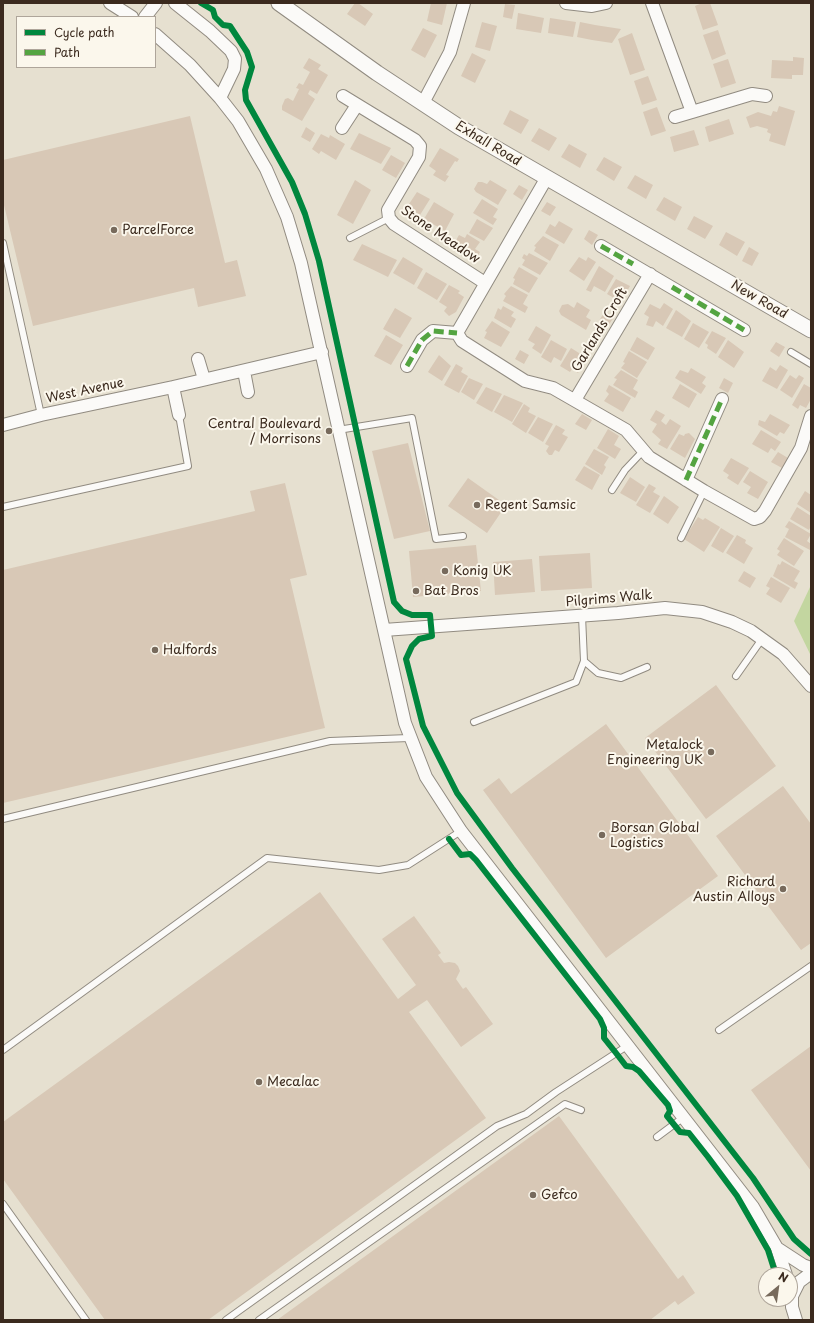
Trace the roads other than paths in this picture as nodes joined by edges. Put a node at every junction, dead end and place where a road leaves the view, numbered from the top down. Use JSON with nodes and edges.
{"nodes":[{"id":1,"x":110,"y":3,"type":"edge"},
{"id":2,"x":156,"y":3,"type":"edge"},
{"id":3,"x":175,"y":3,"type":"edge"},
{"id":4,"x":279,"y":3,"type":"edge"},
{"id":5,"x":464,"y":3,"type":"edge"},
{"id":6,"x":566,"y":3,"type":"edge"},
{"id":7,"x":606,"y":3,"type":"edge"},
{"id":8,"x":652,"y":3,"type":"edge"},
{"id":9,"x":130,"y":16,"type":"edge"},
{"id":10,"x":146,"y":16,"type":"edge"},
{"id":11,"x":156,"y":35,"type":"edge"},
{"id":12,"x":343,"y":96,"type":"dead end"},
{"id":13,"x":766,"y":96,"type":"dead end"},
{"id":14,"x":220,"y":98,"type":"junction"},
{"id":15,"x":422,"y":103,"type":"junction"},
{"id":16,"x":357,"y":105,"type":"junction"},
{"id":17,"x":692,"y":112,"type":"junction"},
{"id":18,"x":675,"y":117,"type":"dead end"},
{"id":19,"x":342,"y":128,"type":"dead end"},
{"id":20,"x":546,"y":179,"type":"junction"},
{"id":21,"x":389,"y":218,"type":"junction"},
{"id":22,"x":350,"y":238,"type":"dead end"},
{"id":23,"x":3,"y":244,"type":"edge"},
{"id":24,"x":601,"y":246,"type":"dead end"},
{"id":25,"x":707,"y":270,"type":"joint"},
{"id":26,"x":650,"y":274,"type":"junction"},
{"id":27,"x":485,"y":283,"type":"junction"},
{"id":28,"x":744,"y":330,"type":"dead end"},
{"id":29,"x":811,"y":330,"type":"edge"},
{"id":30,"x":457,"y":333,"type":"junction"},
{"id":31,"x":322,"y":352,"type":"junction"},
{"id":32,"x":791,"y":352,"type":"dead end"},
{"id":33,"x":198,"y":359,"type":"dead end"},
{"id":34,"x":811,"y":364,"type":"edge"},
{"id":35,"x":407,"y":366,"type":"dead end"},
{"id":36,"x":244,"y":371,"type":"junction"},
{"id":37,"x":204,"y":379,"type":"junction"},
{"id":38,"x":172,"y":387,"type":"junction"},
{"id":39,"x":248,"y":392,"type":"dead end"},
{"id":40,"x":722,"y":399,"type":"dead end"},
{"id":41,"x":575,"y":400,"type":"junction"},
{"id":42,"x":41,"y":415,"type":"junction"},
{"id":43,"x":179,"y":415,"type":"joint"},
{"id":44,"x":811,"y":416,"type":"edge"},
{"id":45,"x":3,"y":425,"type":"edge"},
{"id":46,"x":338,"y":430,"type":"junction"},
{"id":47,"x":643,"y":451,"type":"junction"},
{"id":48,"x":686,"y":480,"type":"junction"},
{"id":49,"x":612,"y":490,"type":"dead end"},
{"id":50,"x":704,"y":491,"type":"junction"},
{"id":51,"x":3,"y":507,"type":"edge"},
{"id":52,"x":463,"y":536,"type":"dead end"},
{"id":53,"x":681,"y":538,"type":"dead end"},
{"id":54,"x":582,"y":616,"type":"junction"},
{"id":55,"x":384,"y":630,"type":"junction"},
{"id":56,"x":762,"y":639,"type":"junction"},
{"id":57,"x":584,"y":661,"type":"junction"},
{"id":58,"x":647,"y":667,"type":"dead end"},
{"id":59,"x":736,"y":676,"type":"dead end"},
{"id":60,"x":811,"y":686,"type":"edge"},
{"id":61,"x":474,"y":722,"type":"dead end"},
{"id":62,"x":409,"y":738,"type":"junction"},
{"id":63,"x":3,"y":819,"type":"edge"},
{"id":64,"x":461,"y":831,"type":"junction"},
{"id":65,"x":811,"y":966,"type":"edge"},
{"id":66,"x":718,"y":1030,"type":"dead end"},
{"id":67,"x":628,"y":1046,"type":"junction"},
{"id":68,"x":3,"y":1050,"type":"edge"},
{"id":69,"x":581,"y":1110,"type":"dead end"},
{"id":70,"x":684,"y":1117,"type":"junction"},
{"id":71,"x":657,"y":1137,"type":"dead end"},
{"id":72,"x":3,"y":1204,"type":"edge"},
{"id":73,"x":777,"y":1248,"type":"junction"},
{"id":74,"x":783,"y":1267,"type":"edge"},
{"id":75,"x":811,"y":1268,"type":"edge"},
{"id":76,"x":811,"y":1273,"type":"edge"},
{"id":77,"x":798,"y":1284,"type":"edge"},
{"id":78,"x":792,"y":1307,"type":"edge"},
{"id":79,"x":793,"y":1318,"type":"edge"},
{"id":80,"x":86,"y":1320,"type":"edge"},
{"id":81,"x":226,"y":1320,"type":"edge"},
{"id":82,"x":259,"y":1320,"type":"edge"}],
"edges":[{"from":1,"to":9,"type":"street"},
{"from":2,"to":10,"type":"street"},
{"from":3,"to":14,"type":"street"},
{"from":4,"to":15,"type":"street","name":"Exhall Road"},
{"from":5,"to":15,"type":"street"},
{"from":6,"to":7,"type":"street"},
{"from":8,"to":17,"type":"street"},
{"from":11,"to":14,"type":"street"},
{"from":12,"to":16,"type":"street","name":"Stone Meadow"},
{"from":13,"to":17,"type":"street"},
{"from":14,"to":31,"type":"street"},
{"from":15,"to":20,"type":"street","name":"Exhall Road"},
{"from":16,"to":19,"type":"street"},
{"from":16,"to":21,"type":"street","name":"Stone Meadow"},
{"from":17,"to":18,"type":"street"},
{"from":20,"to":25,"type":"street","name":"Exhall Road"},
{"from":20,"to":27,"type":"street"},
{"from":21,"to":22,"type":"lane"},
{"from":21,"to":27,"type":"street","name":"Stone Meadow"},
{"from":23,"to":42,"type":"lane"},
{"from":24,"to":26,"type":"street"},
{"from":25,"to":29,"type":"street","name":"New Road"},
{"from":26,"to":28,"type":"street"},
{"from":26,"to":41,"type":"street","name":"Garlands Croft"},
{"from":27,"to":30,"type":"street"},
{"from":30,"to":35,"type":"street"},
{"from":30,"to":41,"type":"street"},
{"from":31,"to":36,"type":"street","name":"West Avenue"},
{"from":31,"to":46,"type":"street"},
{"from":32,"to":34,"type":"lane"},
{"from":33,"to":37,"type":"street"},
{"from":36,"to":37,"type":"street","name":"West Avenue"},
{"from":36,"to":39,"type":"street"},
{"from":37,"to":38,"type":"street","name":"West Avenue"},
{"from":38,"to":42,"type":"street","name":"West Avenue"},
{"from":38,"to":43,"type":"street"},
{"from":40,"to":48,"type":"street"},
{"from":41,"to":47,"type":"street"},
{"from":42,"to":45,"type":"street","name":"West Avenue"},
{"from":43,"to":51,"type":"lane"},
{"from":44,"to":50,"type":"street"},
{"from":46,"to":52,"type":"lane"},
{"from":46,"to":55,"type":"street"},
{"from":47,"to":48,"type":"street"},
{"from":47,"to":49,"type":"lane"},
{"from":48,"to":50,"type":"street"},
{"from":50,"to":53,"type":"lane"},
{"from":54,"to":55,"type":"street","name":"Pilgrims Walk"},
{"from":54,"to":56,"type":"street","name":"Pilgrims Walk"},
{"from":54,"to":57,"type":"lane"},
{"from":55,"to":62,"type":"street"},
{"from":56,"to":59,"type":"lane"},
{"from":56,"to":60,"type":"street","name":"Pilgrims Walk"},
{"from":57,"to":58,"type":"lane"},
{"from":57,"to":61,"type":"lane"},
{"from":62,"to":63,"type":"lane"},
{"from":62,"to":64,"type":"street"},
{"from":64,"to":67,"type":"street"},
{"from":64,"to":68,"type":"lane"},
{"from":65,"to":66,"type":"lane"},
{"from":67,"to":70,"type":"street"},
{"from":67,"to":81,"type":"lane"},
{"from":69,"to":82,"type":"lane"},
{"from":70,"to":71,"type":"lane"},
{"from":70,"to":73,"type":"street"},
{"from":72,"to":80,"type":"lane"},
{"from":73,"to":74,"type":"street"},
{"from":73,"to":75,"type":"street"},
{"from":76,"to":77,"type":"street"},
{"from":78,"to":79,"type":"street"}]}
